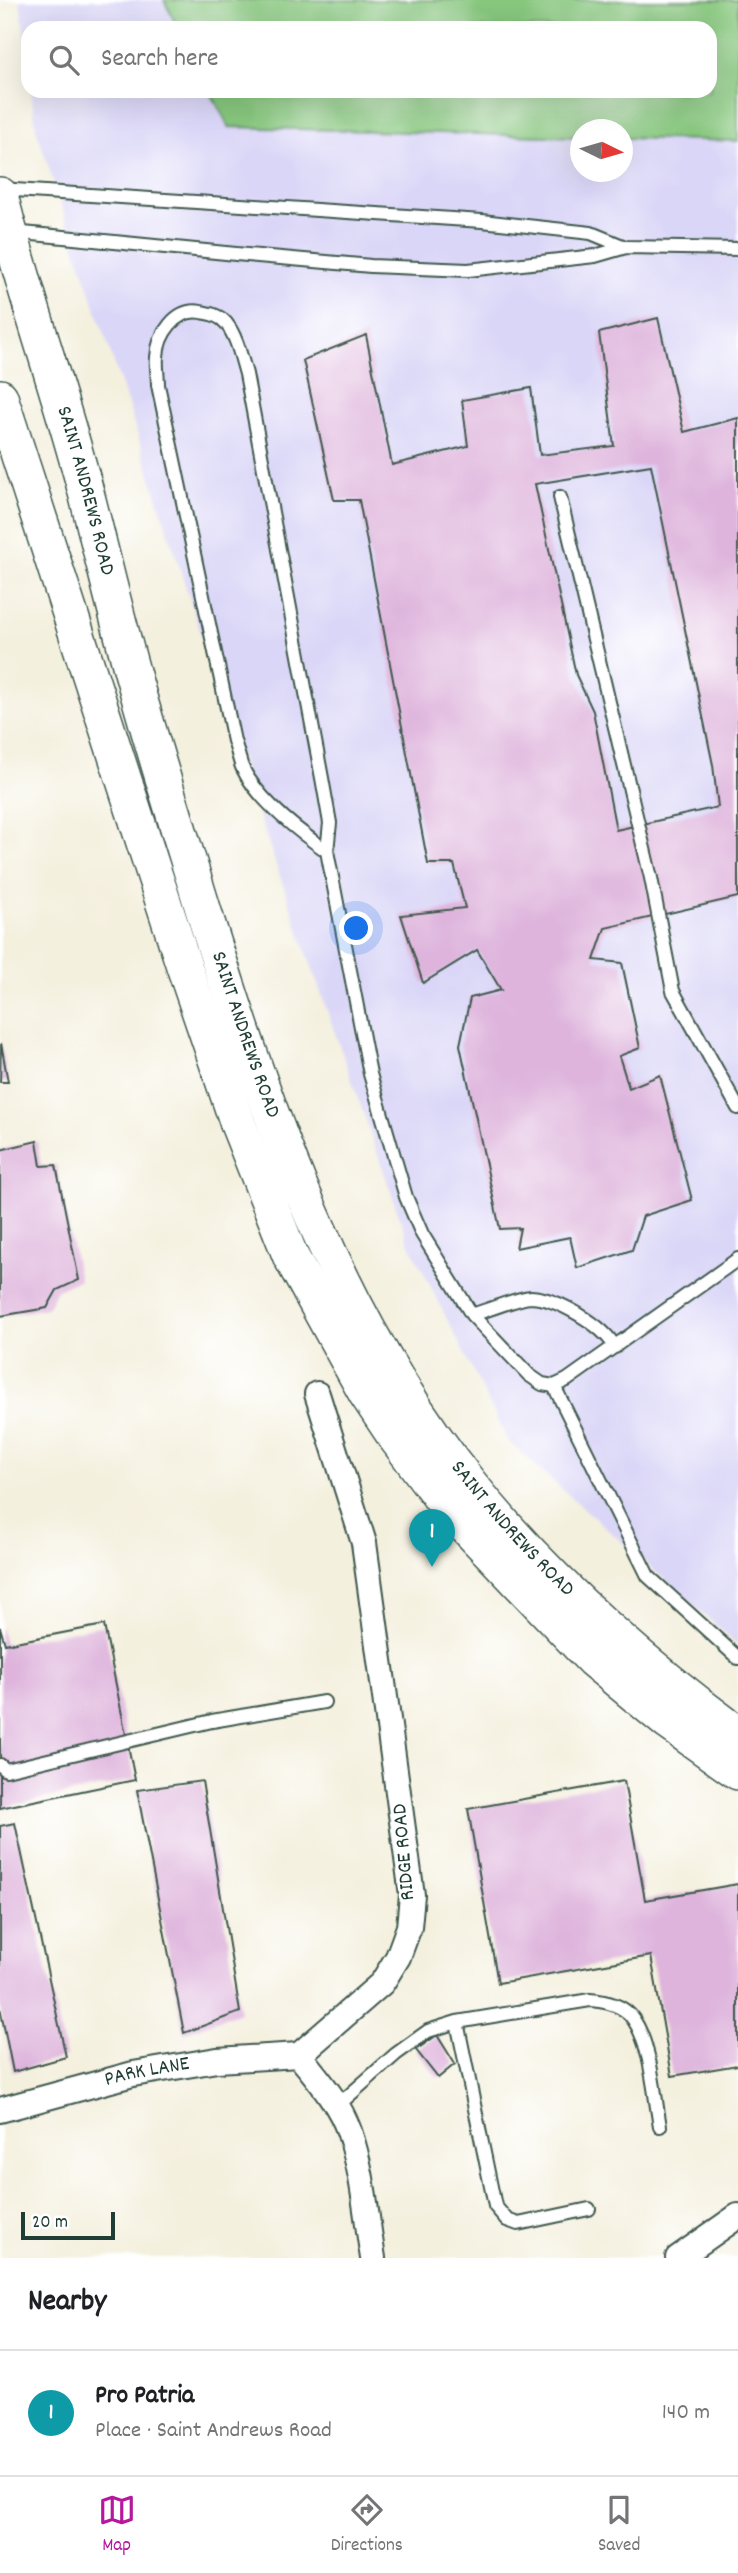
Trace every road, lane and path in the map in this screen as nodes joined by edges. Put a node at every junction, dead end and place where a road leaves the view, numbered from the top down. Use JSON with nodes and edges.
{"nodes":[{"id":1,"x":0,"y":189,"type":"edge"},
{"id":2,"x":0,"y":195,"type":"edge"},
{"id":3,"x":4,"y":231,"type":"edge"},
{"id":4,"x":626,"y":247,"type":"junction"},
{"id":5,"x":738,"y":248,"type":"edge"},
{"id":6,"x":0,"y":397,"type":"edge"},
{"id":7,"x":560,"y":497,"type":"dead end"},
{"id":8,"x":327,"y":851,"type":"junction"},
{"id":9,"x":738,"y":1108,"type":"edge"},
{"id":10,"x":738,"y":1259,"type":"edge"},
{"id":11,"x":472,"y":1315,"type":"junction"},
{"id":12,"x":615,"y":1347,"type":"junction"},
{"id":13,"x":554,"y":1386,"type":"junction"},
{"id":14,"x":317,"y":1394,"type":"dead end"},
{"id":15,"x":738,"y":1658,"type":"edge"},
{"id":16,"x":324,"y":1702,"type":"dead end"},
{"id":17,"x":738,"y":1734,"type":"edge"},
{"id":18,"x":0,"y":1765,"type":"edge"},
{"id":19,"x":738,"y":1772,"type":"edge"},
{"id":20,"x":457,"y":2022,"type":"junction"},
{"id":21,"x":299,"y":2055,"type":"junction"},
{"id":22,"x":336,"y":2107,"type":"junction"},
{"id":23,"x":0,"y":2110,"type":"edge"},
{"id":24,"x":660,"y":2126,"type":"dead end"},
{"id":25,"x":589,"y":2208,"type":"dead end"},
{"id":26,"x":738,"y":2216,"type":"edge"},
{"id":27,"x":373,"y":2258,"type":"edge"},
{"id":28,"x":678,"y":2258,"type":"edge"}],
"edges":[{"from":1,"to":4,"type":"lane"},
{"from":2,"to":3,"type":"main road","name":"SAINT ANDREWS ROAD"},
{"from":3,"to":4,"type":"lane"},
{"from":3,"to":17,"type":"main road","name":"SAINT ANDREWS ROAD"},
{"from":4,"to":5,"type":"lane"},
{"from":6,"to":19,"type":"main road","name":"SAINT ANDREWS ROAD"},
{"from":7,"to":9,"type":"lane"},
{"from":8,"to":8,"type":"lane"},
{"from":8,"to":11,"type":"lane"},
{"from":10,"to":12,"type":"lane"},
{"from":11,"to":12,"type":"lane"},
{"from":11,"to":13,"type":"lane"},
{"from":12,"to":13,"type":"lane"},
{"from":13,"to":15,"type":"lane"},
{"from":14,"to":21,"type":"street","name":"RIDGE ROAD"},
{"from":16,"to":18,"type":"lane"},
{"from":20,"to":22,"type":"lane"},
{"from":20,"to":24,"type":"lane"},
{"from":20,"to":25,"type":"lane"},
{"from":21,"to":22,"type":"street"},
{"from":21,"to":23,"type":"street","name":"PARK LANE"},
{"from":22,"to":27,"type":"street"},
{"from":26,"to":28,"type":"street"}]}
